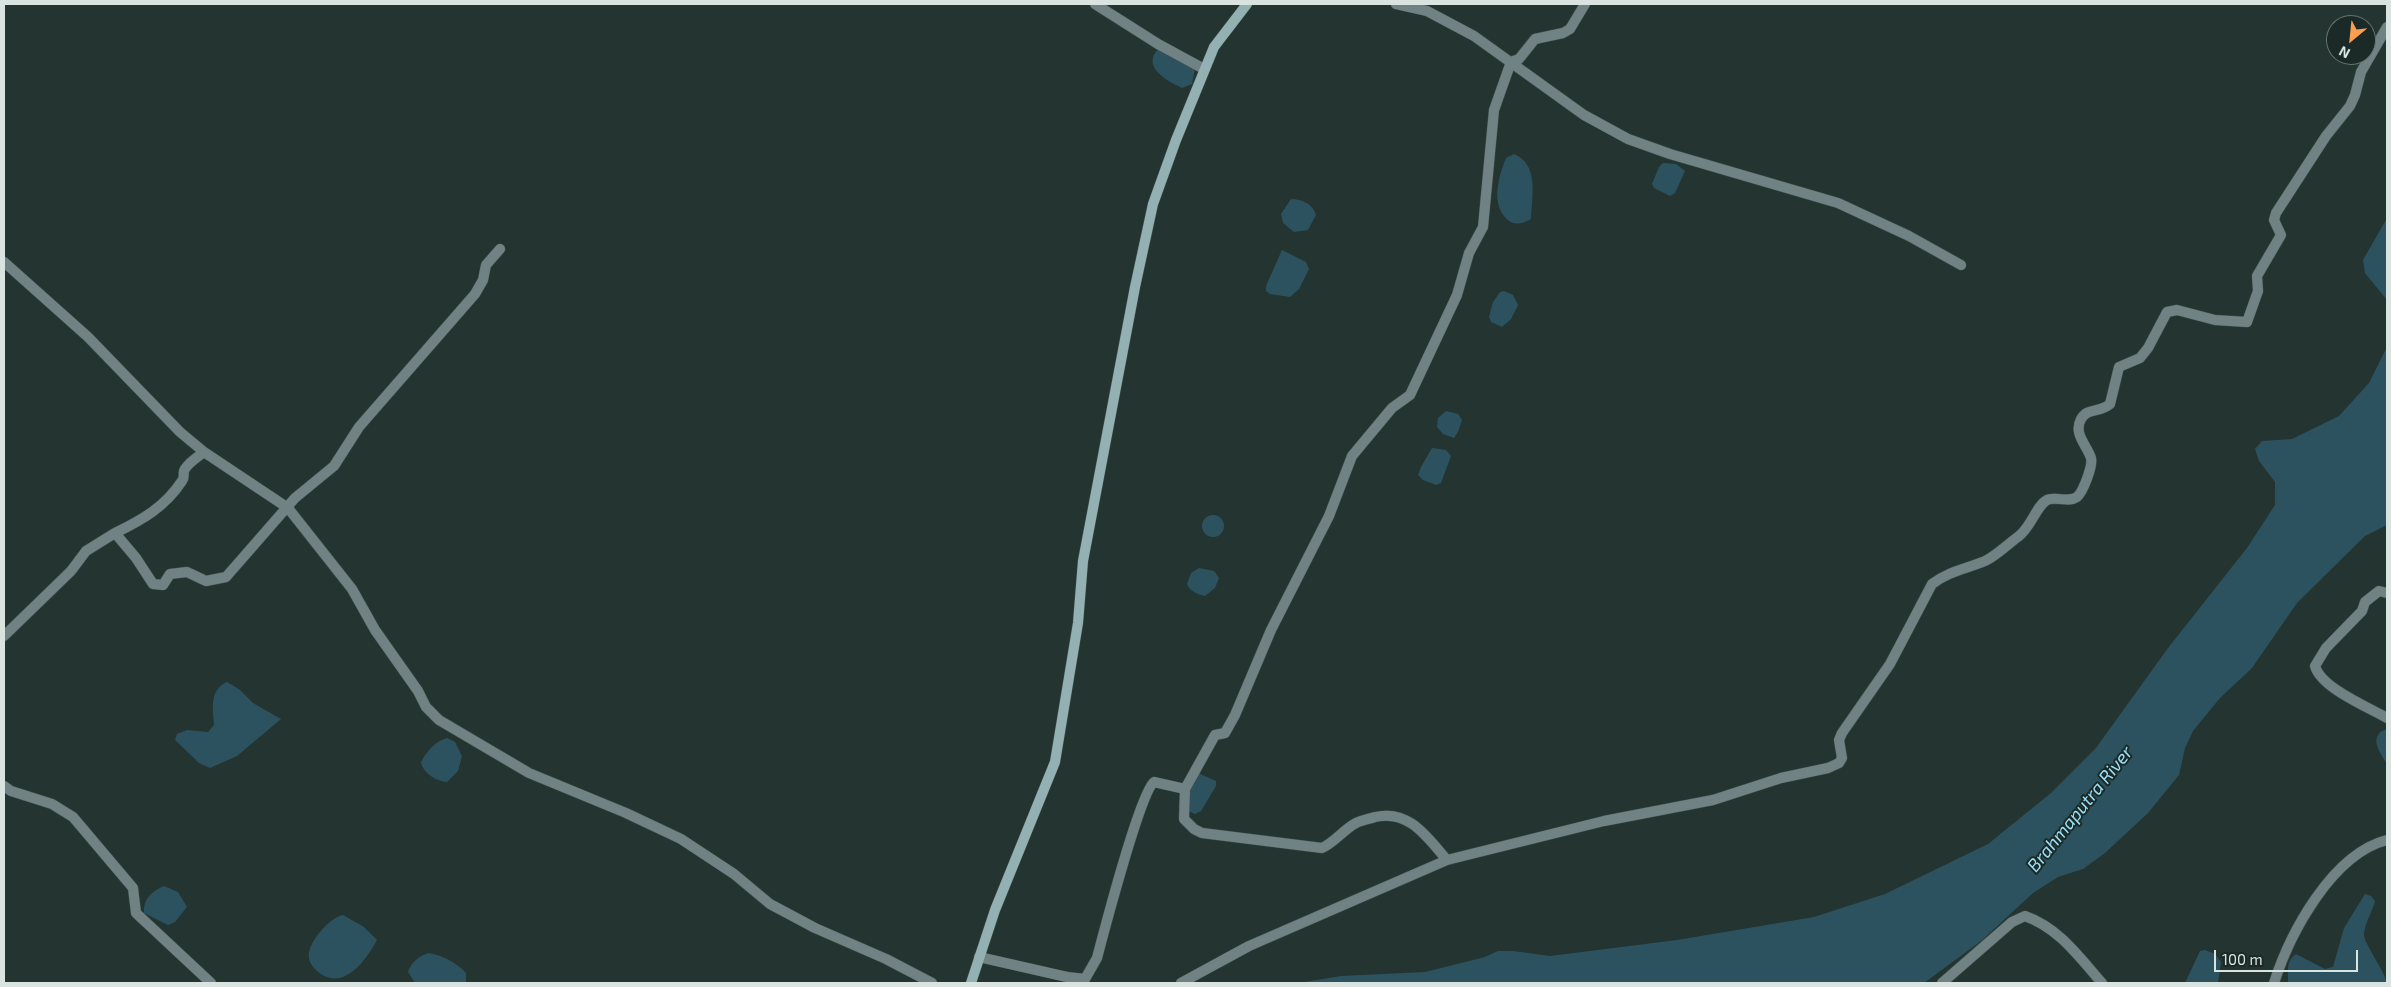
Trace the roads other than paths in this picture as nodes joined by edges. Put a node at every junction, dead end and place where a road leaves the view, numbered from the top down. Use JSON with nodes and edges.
{"nodes":[{"id":1,"x":1094,"y":4,"type":"edge"},
{"id":2,"x":1247,"y":4,"type":"edge"},
{"id":3,"x":1396,"y":4,"type":"edge"},
{"id":4,"x":1585,"y":4,"type":"edge"},
{"id":5,"x":2387,"y":27,"type":"edge"},
{"id":6,"x":1511,"y":62,"type":"junction"},
{"id":7,"x":1204,"y":69,"type":"junction"},
{"id":8,"x":500,"y":249,"type":"dead end"},
{"id":9,"x":4,"y":262,"type":"edge"},
{"id":10,"x":1961,"y":265,"type":"dead end"},
{"id":11,"x":204,"y":452,"type":"junction"},
{"id":12,"x":288,"y":508,"type":"junction"},
{"id":13,"x":115,"y":533,"type":"junction"},
{"id":14,"x":2387,"y":594,"type":"edge"},
{"id":15,"x":4,"y":636,"type":"edge"},
{"id":16,"x":2387,"y":718,"type":"edge"},
{"id":17,"x":4,"y":786,"type":"edge"},
{"id":18,"x":1185,"y":789,"type":"junction"},
{"id":19,"x":2387,"y":840,"type":"edge"},
{"id":20,"x":1447,"y":860,"type":"junction"},
{"id":21,"x":979,"y":957,"type":"junction"},
{"id":22,"x":1085,"y":981,"type":"edge"},
{"id":23,"x":211,"y":983,"type":"edge"},
{"id":24,"x":932,"y":983,"type":"edge"},
{"id":25,"x":970,"y":983,"type":"edge"},
{"id":26,"x":1181,"y":983,"type":"edge"},
{"id":27,"x":1942,"y":983,"type":"edge"},
{"id":28,"x":2102,"y":983,"type":"edge"},
{"id":29,"x":2274,"y":983,"type":"edge"}],
"edges":[{"from":1,"to":7,"type":"street"},
{"from":2,"to":7,"type":"street"},
{"from":3,"to":6,"type":"street"},
{"from":4,"to":6,"type":"street"},
{"from":5,"to":20,"type":"street"},
{"from":6,"to":10,"type":"street"},
{"from":6,"to":18,"type":"street"},
{"from":7,"to":21,"type":"street"},
{"from":8,"to":12,"type":"street"},
{"from":9,"to":11,"type":"street"},
{"from":11,"to":12,"type":"street"},
{"from":11,"to":13,"type":"street"},
{"from":12,"to":13,"type":"street"},
{"from":12,"to":24,"type":"street"},
{"from":13,"to":15,"type":"street"},
{"from":14,"to":16,"type":"street"},
{"from":17,"to":23,"type":"street"},
{"from":18,"to":20,"type":"street"},
{"from":18,"to":22,"type":"street"},
{"from":19,"to":29,"type":"street"},
{"from":20,"to":26,"type":"street"},
{"from":21,"to":22,"type":"street"},
{"from":21,"to":25,"type":"street"},
{"from":27,"to":28,"type":"street"}]}
